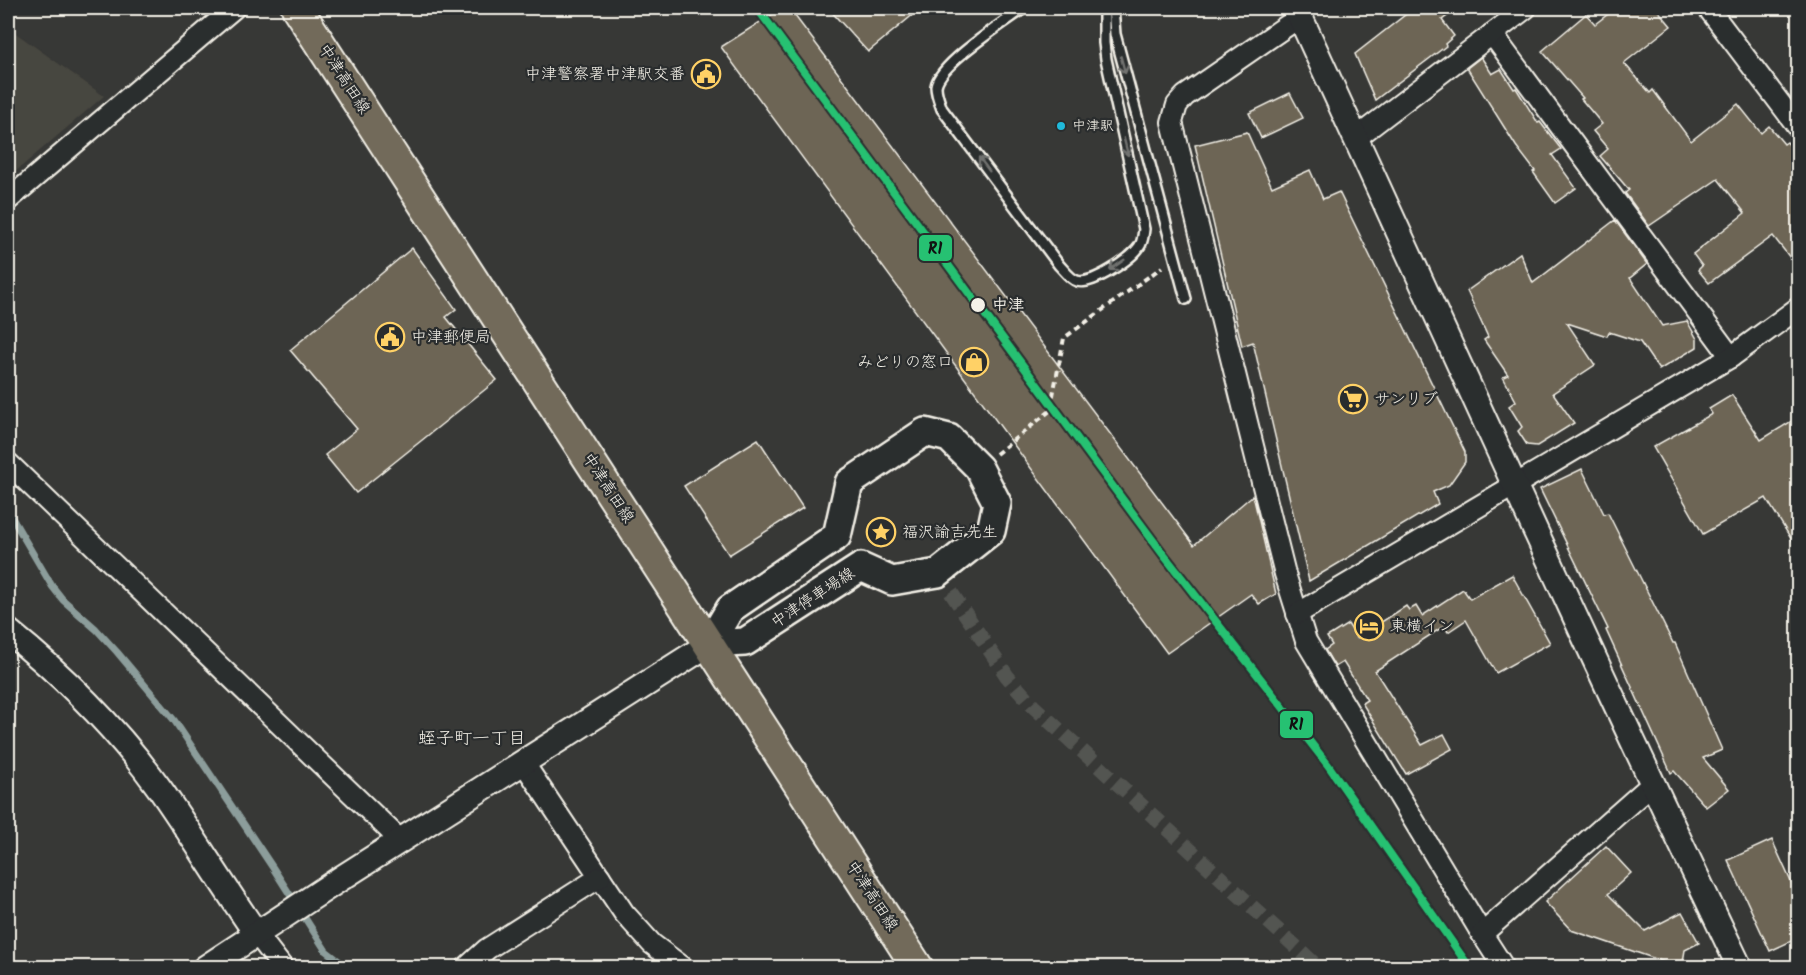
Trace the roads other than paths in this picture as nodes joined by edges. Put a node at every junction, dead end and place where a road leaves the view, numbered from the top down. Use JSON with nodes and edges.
{"nodes":[{"id":1,"x":234,"y":8,"type":"edge"},
{"id":2,"x":297,"y":8,"type":"edge"},
{"id":3,"x":1024,"y":8,"type":"edge"},
{"id":4,"x":1104,"y":8,"type":"edge"},
{"id":5,"x":1113,"y":8,"type":"edge"},
{"id":6,"x":1526,"y":8,"type":"edge"},
{"id":7,"x":1708,"y":8,"type":"edge"},
{"id":8,"x":1298,"y":12,"type":"edge"},
{"id":9,"x":1492,"y":34,"type":"junction"},
{"id":10,"x":1798,"y":127,"type":"edge"},
{"id":11,"x":1356,"y":138,"type":"junction"},
{"id":12,"x":8,"y":200,"type":"edge"},
{"id":13,"x":1186,"y":299,"type":"dead end"},
{"id":14,"x":1798,"y":308,"type":"edge"},
{"id":15,"x":1731,"y":357,"type":"junction"},
{"id":16,"x":8,"y":463,"type":"edge"},
{"id":17,"x":1514,"y":486,"type":"junction"},
{"id":18,"x":1297,"y":614,"type":"junction"},
{"id":19,"x":8,"y":631,"type":"edge"},
{"id":20,"x":709,"y":644,"type":"junction"},
{"id":21,"x":523,"y":762,"type":"junction"},
{"id":22,"x":1652,"y":784,"type":"junction"},
{"id":23,"x":400,"y":840,"type":"junction"},
{"id":24,"x":600,"y":877,"type":"junction"},
{"id":25,"x":256,"y":933,"type":"junction"},
{"id":26,"x":1482,"y":934,"type":"junction"},
{"id":27,"x":917,"y":967,"type":"edge"},
{"id":28,"x":205,"y":968,"type":"edge"},
{"id":29,"x":283,"y":968,"type":"edge"},
{"id":30,"x":466,"y":968,"type":"edge"},
{"id":31,"x":684,"y":968,"type":"edge"},
{"id":32,"x":1504,"y":968,"type":"edge"},
{"id":33,"x":1740,"y":968,"type":"edge"}],
"edges":[{"from":1,"to":12,"type":"street"},
{"from":2,"to":20,"type":"main road","name":"中津高田線"},
{"from":4,"to":3,"type":"lane","one_way":true},
{"from":5,"to":13,"type":"lane","one_way":true},
{"from":6,"to":9,"type":"street"},
{"from":7,"to":10,"type":"street"},
{"from":8,"to":11,"type":"street"},
{"from":8,"to":18,"type":"street"},
{"from":9,"to":11,"type":"street"},
{"from":9,"to":15,"type":"street"},
{"from":11,"to":17,"type":"street"},
{"from":14,"to":15,"type":"street"},
{"from":15,"to":17,"type":"street"},
{"from":16,"to":23,"type":"street"},
{"from":17,"to":18,"type":"street"},
{"from":17,"to":22,"type":"street"},
{"from":18,"to":26,"type":"street"},
{"from":19,"to":25,"type":"street"},
{"from":20,"to":20,"type":"main road","name":"中津停車場線"},
{"from":20,"to":21,"type":"street"},
{"from":20,"to":27,"type":"main road","name":"中津高田線"},
{"from":21,"to":23,"type":"street"},
{"from":21,"to":24,"type":"street"},
{"from":22,"to":26,"type":"street"},
{"from":22,"to":33,"type":"street"},
{"from":23,"to":25,"type":"street"},
{"from":24,"to":30,"type":"street"},
{"from":24,"to":31,"type":"street"},
{"from":25,"to":28,"type":"street"},
{"from":25,"to":29,"type":"street"},
{"from":26,"to":32,"type":"street"}]}
